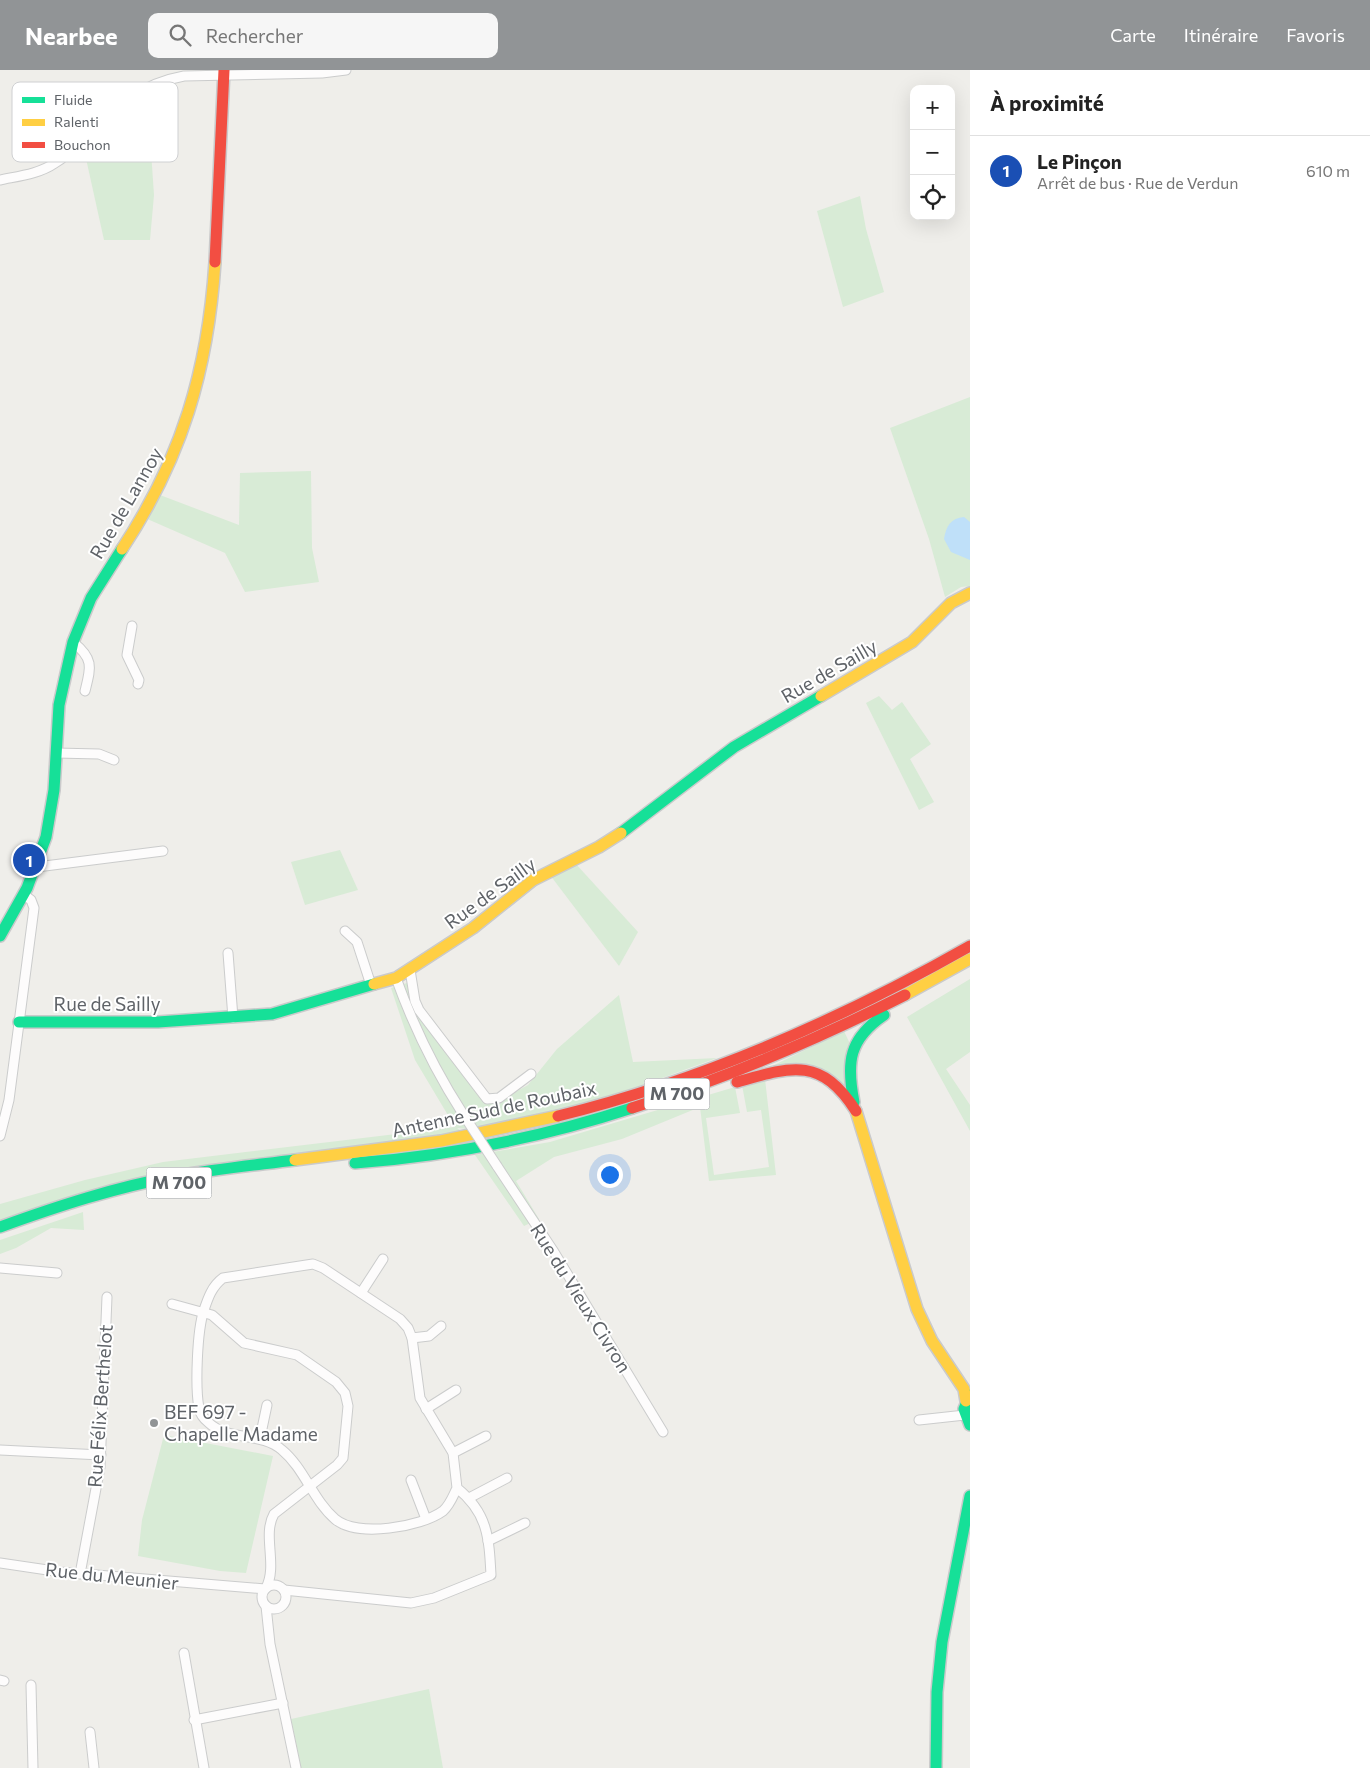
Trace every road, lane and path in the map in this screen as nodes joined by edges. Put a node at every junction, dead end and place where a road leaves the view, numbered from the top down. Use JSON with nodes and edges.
{"nodes":[{"id":1,"x":346,"y":70,"type":"edge"},
{"id":2,"x":299,"y":72,"type":"edge"},
{"id":3,"x":222,"y":73,"type":"edge"},
{"id":4,"x":164,"y":82,"type":"edge"},
{"id":5,"x":57,"y":162,"type":"edge"},
{"id":6,"x":0,"y":180,"type":"edge"},
{"id":7,"x":970,"y":593,"type":"edge"},
{"id":8,"x":132,"y":626,"type":"dead end"},
{"id":9,"x":73,"y":642,"type":"junction"},
{"id":10,"x":138,"y":684,"type":"dead end"},
{"id":11,"x":86,"y":691,"type":"dead end"},
{"id":12,"x":56,"y":753,"type":"junction"},
{"id":13,"x":114,"y":760,"type":"dead end"},
{"id":14,"x":163,"y":851,"type":"dead end"},
{"id":15,"x":37,"y":867,"type":"junction"},
{"id":16,"x":24,"y":895,"type":"junction"},
{"id":17,"x":345,"y":931,"type":"dead end"},
{"id":18,"x":0,"y":936,"type":"edge"},
{"id":19,"x":970,"y":946,"type":"edge"},
{"id":20,"x":228,"y":953,"type":"dead end"},
{"id":21,"x":970,"y":959,"type":"edge"},
{"id":22,"x":970,"y":965,"type":"edge"},
{"id":23,"x":410,"y":970,"type":"junction"},
{"id":24,"x":396,"y":978,"type":"junction"},
{"id":25,"x":371,"y":985,"type":"junction"},
{"id":26,"x":232,"y":1018,"type":"junction"},
{"id":27,"x":19,"y":1022,"type":"junction"},
{"id":28,"x":531,"y":1074,"type":"dead end"},
{"id":29,"x":652,"y":1102,"type":"junction"},
{"id":30,"x":856,"y":1111,"type":"junction"},
{"id":31,"x":0,"y":1136,"type":"edge"},
{"id":32,"x":0,"y":1227,"type":"edge"},
{"id":33,"x":0,"y":1232,"type":"edge"},
{"id":34,"x":383,"y":1259,"type":"dead end"},
{"id":35,"x":0,"y":1268,"type":"edge"},
{"id":36,"x":57,"y":1273,"type":"dead end"},
{"id":37,"x":361,"y":1293,"type":"junction"},
{"id":38,"x":106,"y":1297,"type":"dead end"},
{"id":39,"x":172,"y":1304,"type":"dead end"},
{"id":40,"x":203,"y":1311,"type":"junction"},
{"id":41,"x":441,"y":1326,"type":"dead end"},
{"id":42,"x":412,"y":1338,"type":"junction"},
{"id":43,"x":946,"y":1362,"type":"junction"},
{"id":44,"x":970,"y":1382,"type":"edge"},
{"id":45,"x":456,"y":1390,"type":"dead end"},
{"id":46,"x":968,"y":1398,"type":"edge"},
{"id":47,"x":267,"y":1405,"type":"dead end"},
{"id":48,"x":426,"y":1409,"type":"junction"},
{"id":49,"x":965,"y":1415,"type":"junction"},
{"id":50,"x":919,"y":1420,"type":"dead end"},
{"id":51,"x":970,"y":1426,"type":"edge"},
{"id":52,"x":663,"y":1432,"type":"dead end"},
{"id":53,"x":486,"y":1436,"type":"dead end"},
{"id":54,"x":260,"y":1438,"type":"junction"},
{"id":55,"x":0,"y":1450,"type":"edge"},
{"id":56,"x":453,"y":1453,"type":"junction"},
{"id":57,"x":101,"y":1455,"type":"junction"},
{"id":58,"x":507,"y":1478,"type":"dead end"},
{"id":59,"x":411,"y":1480,"type":"dead end"},
{"id":60,"x":309,"y":1486,"type":"junction"},
{"id":61,"x":457,"y":1488,"type":"junction"},
{"id":62,"x":970,"y":1496,"type":"edge"},
{"id":63,"x":469,"y":1498,"type":"junction"},
{"id":64,"x":426,"y":1519,"type":"junction"},
{"id":65,"x":525,"y":1523,"type":"dead end"},
{"id":66,"x":271,"y":1541,"type":"junction"},
{"id":67,"x":488,"y":1541,"type":"junction"},
{"id":68,"x":0,"y":1563,"type":"edge"},
{"id":69,"x":80,"y":1574,"type":"junction"},
{"id":70,"x":224,"y":1587,"type":"junction"},
{"id":71,"x":266,"y":1588,"type":"junction"},
{"id":72,"x":283,"y":1589,"type":"junction"},
{"id":73,"x":323,"y":1595,"type":"junction"},
{"id":74,"x":265,"y":1605,"type":"junction"},
{"id":75,"x":282,"y":1607,"type":"junction"},
{"id":76,"x":184,"y":1653,"type":"dead end"},
{"id":77,"x":274,"y":1660,"type":"junction"},
{"id":78,"x":32,"y":1685,"type":"dead end"},
{"id":79,"x":283,"y":1703,"type":"junction"},
{"id":80,"x":194,"y":1720,"type":"junction"},
{"id":81,"x":90,"y":1732,"type":"dead end"},
{"id":82,"x":33,"y":1768,"type":"edge"},
{"id":83,"x":94,"y":1768,"type":"edge"},
{"id":84,"x":204,"y":1768,"type":"edge"},
{"id":85,"x":296,"y":1768,"type":"edge"},
{"id":86,"x":936,"y":1768,"type":"edge"}],
"edges":[{"from":1,"to":2,"type":"street"},
{"from":2,"to":3,"type":"street"},
{"from":3,"to":4,"type":"street"},
{"from":3,"to":9,"type":"main road","name":"Rue de Lannoy"},
{"from":5,"to":6,"type":"street"},
{"from":7,"to":23,"type":"main road","name":"Rue de Sailly"},
{"from":8,"to":10,"type":"street"},
{"from":9,"to":11,"type":"street"},
{"from":9,"to":12,"type":"main road","name":"Rue de Lannoy"},
{"from":12,"to":13,"type":"street"},
{"from":12,"to":15,"type":"main road","name":"Rue de Lannoy"},
{"from":14,"to":15,"type":"street"},
{"from":15,"to":16,"type":"main road","name":"Rue de Lannoy"},
{"from":16,"to":18,"type":"main road","name":"Rue de Lannoy"},
{"from":16,"to":27,"type":"street"},
{"from":17,"to":25,"type":"street"},
{"from":19,"to":32,"type":"main road","name":"Antenne Sud de Roubaix","number":"M 700"},
{"from":20,"to":26,"type":"street"},
{"from":21,"to":29,"type":"main road","name":"Antenne Sud de Roubaix","number":"M 700"},
{"from":22,"to":30,"type":"main road"},
{"from":23,"to":24,"type":"main road","name":"Rue de Sailly"},
{"from":23,"to":28,"type":"street"},
{"from":24,"to":25,"type":"main road","name":"Rue de Sailly"},
{"from":24,"to":52,"type":"street","name":"Rue du Vieux Civron","bridge":true},
{"from":25,"to":26,"type":"main road","name":"Rue de Sailly"},
{"from":26,"to":27,"type":"main road","name":"Rue de Sailly"},
{"from":27,"to":31,"type":"street"},
{"from":29,"to":30,"type":"main road"},
{"from":29,"to":33,"type":"main road","name":"Antenne Sud de Roubaix","number":"M 700"},
{"from":30,"to":43,"type":"main road"},
{"from":34,"to":37,"type":"street"},
{"from":35,"to":36,"type":"street"},
{"from":37,"to":40,"type":"street"},
{"from":37,"to":42,"type":"street"},
{"from":38,"to":57,"type":"street","name":"Rue Félix Berthelot"},
{"from":39,"to":40,"type":"street"},
{"from":40,"to":54,"type":"street"},
{"from":40,"to":60,"type":"street"},
{"from":41,"to":42,"type":"street"},
{"from":42,"to":48,"type":"street"},
{"from":43,"to":44,"type":"main road"},
{"from":43,"to":46,"type":"main road"},
{"from":45,"to":48,"type":"street"},
{"from":46,"to":49,"type":"main road"},
{"from":47,"to":54,"type":"street"},
{"from":48,"to":56,"type":"street"},
{"from":49,"to":50,"type":"street"},
{"from":49,"to":51,"type":"main road"},
{"from":53,"to":56,"type":"street"},
{"from":54,"to":60,"type":"street"},
{"from":55,"to":57,"type":"street"},
{"from":56,"to":61,"type":"street"},
{"from":57,"to":69,"type":"street","name":"Rue Félix Berthelot"},
{"from":58,"to":63,"type":"street"},
{"from":59,"to":64,"type":"street"},
{"from":60,"to":64,"type":"street"},
{"from":60,"to":66,"type":"street"},
{"from":61,"to":63,"type":"street"},
{"from":61,"to":64,"type":"street"},
{"from":62,"to":86,"type":"main road"},
{"from":63,"to":67,"type":"street"},
{"from":65,"to":67,"type":"street"},
{"from":66,"to":71,"type":"street"},
{"from":66,"to":72,"type":"street"},
{"from":67,"to":73,"type":"street"},
{"from":68,"to":69,"type":"street","name":"Rue du Meunier"},
{"from":69,"to":70,"type":"street","name":"Rue du Meunier"},
{"from":70,"to":71,"type":"street","name":"Rue du Meunier"},
{"from":70,"to":74,"type":"street","name":"Rue du Meunier"},
{"from":71,"to":72,"type":"street"},
{"from":71,"to":74,"type":"street"},
{"from":72,"to":73,"type":"street"},
{"from":72,"to":75,"type":"street"},
{"from":73,"to":75,"type":"street"},
{"from":74,"to":75,"type":"street"},
{"from":74,"to":77,"type":"street"},
{"from":75,"to":77,"type":"street"},
{"from":76,"to":80,"type":"street"},
{"from":77,"to":79,"type":"street"},
{"from":78,"to":82,"type":"street"},
{"from":79,"to":80,"type":"street"},
{"from":79,"to":85,"type":"street"},
{"from":80,"to":84,"type":"street"},
{"from":81,"to":83,"type":"street"}]}
